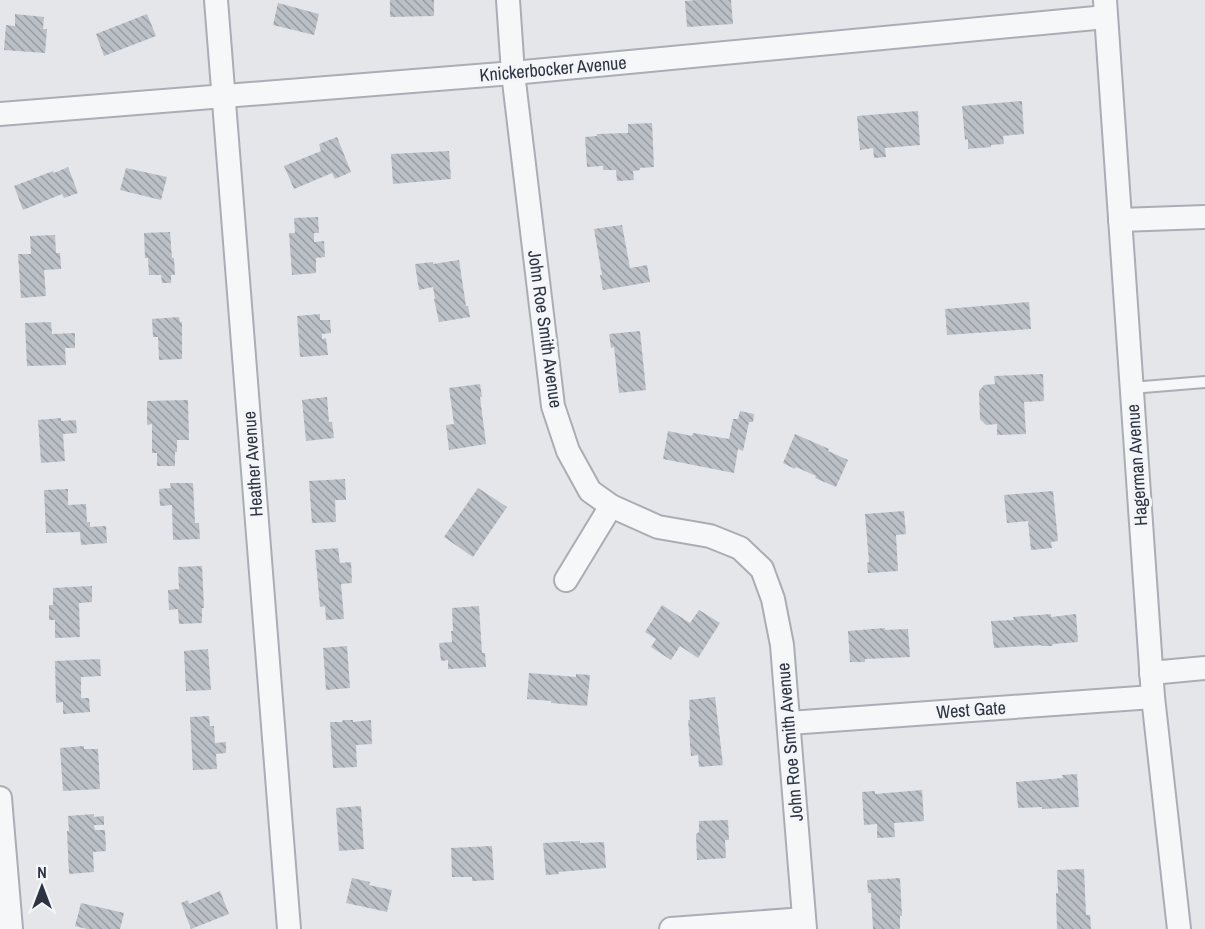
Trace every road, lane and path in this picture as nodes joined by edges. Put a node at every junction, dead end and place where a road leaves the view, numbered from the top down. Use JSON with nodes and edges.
{"nodes":[{"id":1,"x":216,"y":0,"type":"edge"},
{"id":2,"x":508,"y":0,"type":"edge"},
{"id":3,"x":1105,"y":9,"type":"edge"},
{"id":4,"x":513,"y":73,"type":"junction"},
{"id":5,"x":225,"y":96,"type":"junction"},
{"id":6,"x":0,"y":114,"type":"edge"},
{"id":7,"x":1205,"y":217,"type":"edge"},
{"id":8,"x":1120,"y":220,"type":"junction"},
{"id":9,"x":1205,"y":381,"type":"edge"},
{"id":10,"x":1131,"y":388,"type":"junction"},
{"id":11,"x":611,"y":506,"type":"junction"},
{"id":12,"x":566,"y":580,"type":"dead end"},
{"id":13,"x":1205,"y":668,"type":"edge"},
{"id":14,"x":1151,"y":673,"type":"junction"},
{"id":15,"x":1153,"y":697,"type":"junction"},
{"id":16,"x":789,"y":723,"type":"junction"},
{"id":17,"x":0,"y":798,"type":"edge"},
{"id":18,"x":805,"y":924,"type":"edge"},
{"id":19,"x":11,"y":929,"type":"edge"},
{"id":20,"x":289,"y":929,"type":"edge"},
{"id":21,"x":671,"y":929,"type":"edge"},
{"id":22,"x":1179,"y":929,"type":"edge"}],
"edges":[{"from":1,"to":5,"type":"street","name":"Heather Avenue"},
{"from":2,"to":4,"type":"street","name":"John Roe Smith Avenue"},
{"from":3,"to":4,"type":"street","name":"Knickerbocker Avenue"},
{"from":3,"to":8,"type":"street","name":"Hagerman Avenue"},
{"from":4,"to":5,"type":"street","name":"Knickerbocker Avenue"},
{"from":4,"to":11,"type":"street","name":"John Roe Smith Avenue"},
{"from":5,"to":6,"type":"street","name":"Knickerbocker Avenue"},
{"from":5,"to":20,"type":"street","name":"Heather Avenue"},
{"from":7,"to":8,"type":"street"},
{"from":8,"to":10,"type":"street","name":"Hagerman Avenue"},
{"from":9,"to":10,"type":"lane"},
{"from":10,"to":14,"type":"street","name":"Hagerman Avenue"},
{"from":11,"to":12,"type":"street"},
{"from":11,"to":16,"type":"street","name":"John Roe Smith Avenue"},
{"from":13,"to":14,"type":"street"},
{"from":14,"to":15,"type":"street","name":"Hagerman Avenue"},
{"from":15,"to":16,"type":"street","name":"West Gate"},
{"from":15,"to":22,"type":"street","name":"Hagerman Avenue"},
{"from":16,"to":18,"type":"street","name":"John Roe Smith Avenue"},
{"from":17,"to":19,"type":"street"},
{"from":18,"to":21,"type":"street"}]}
